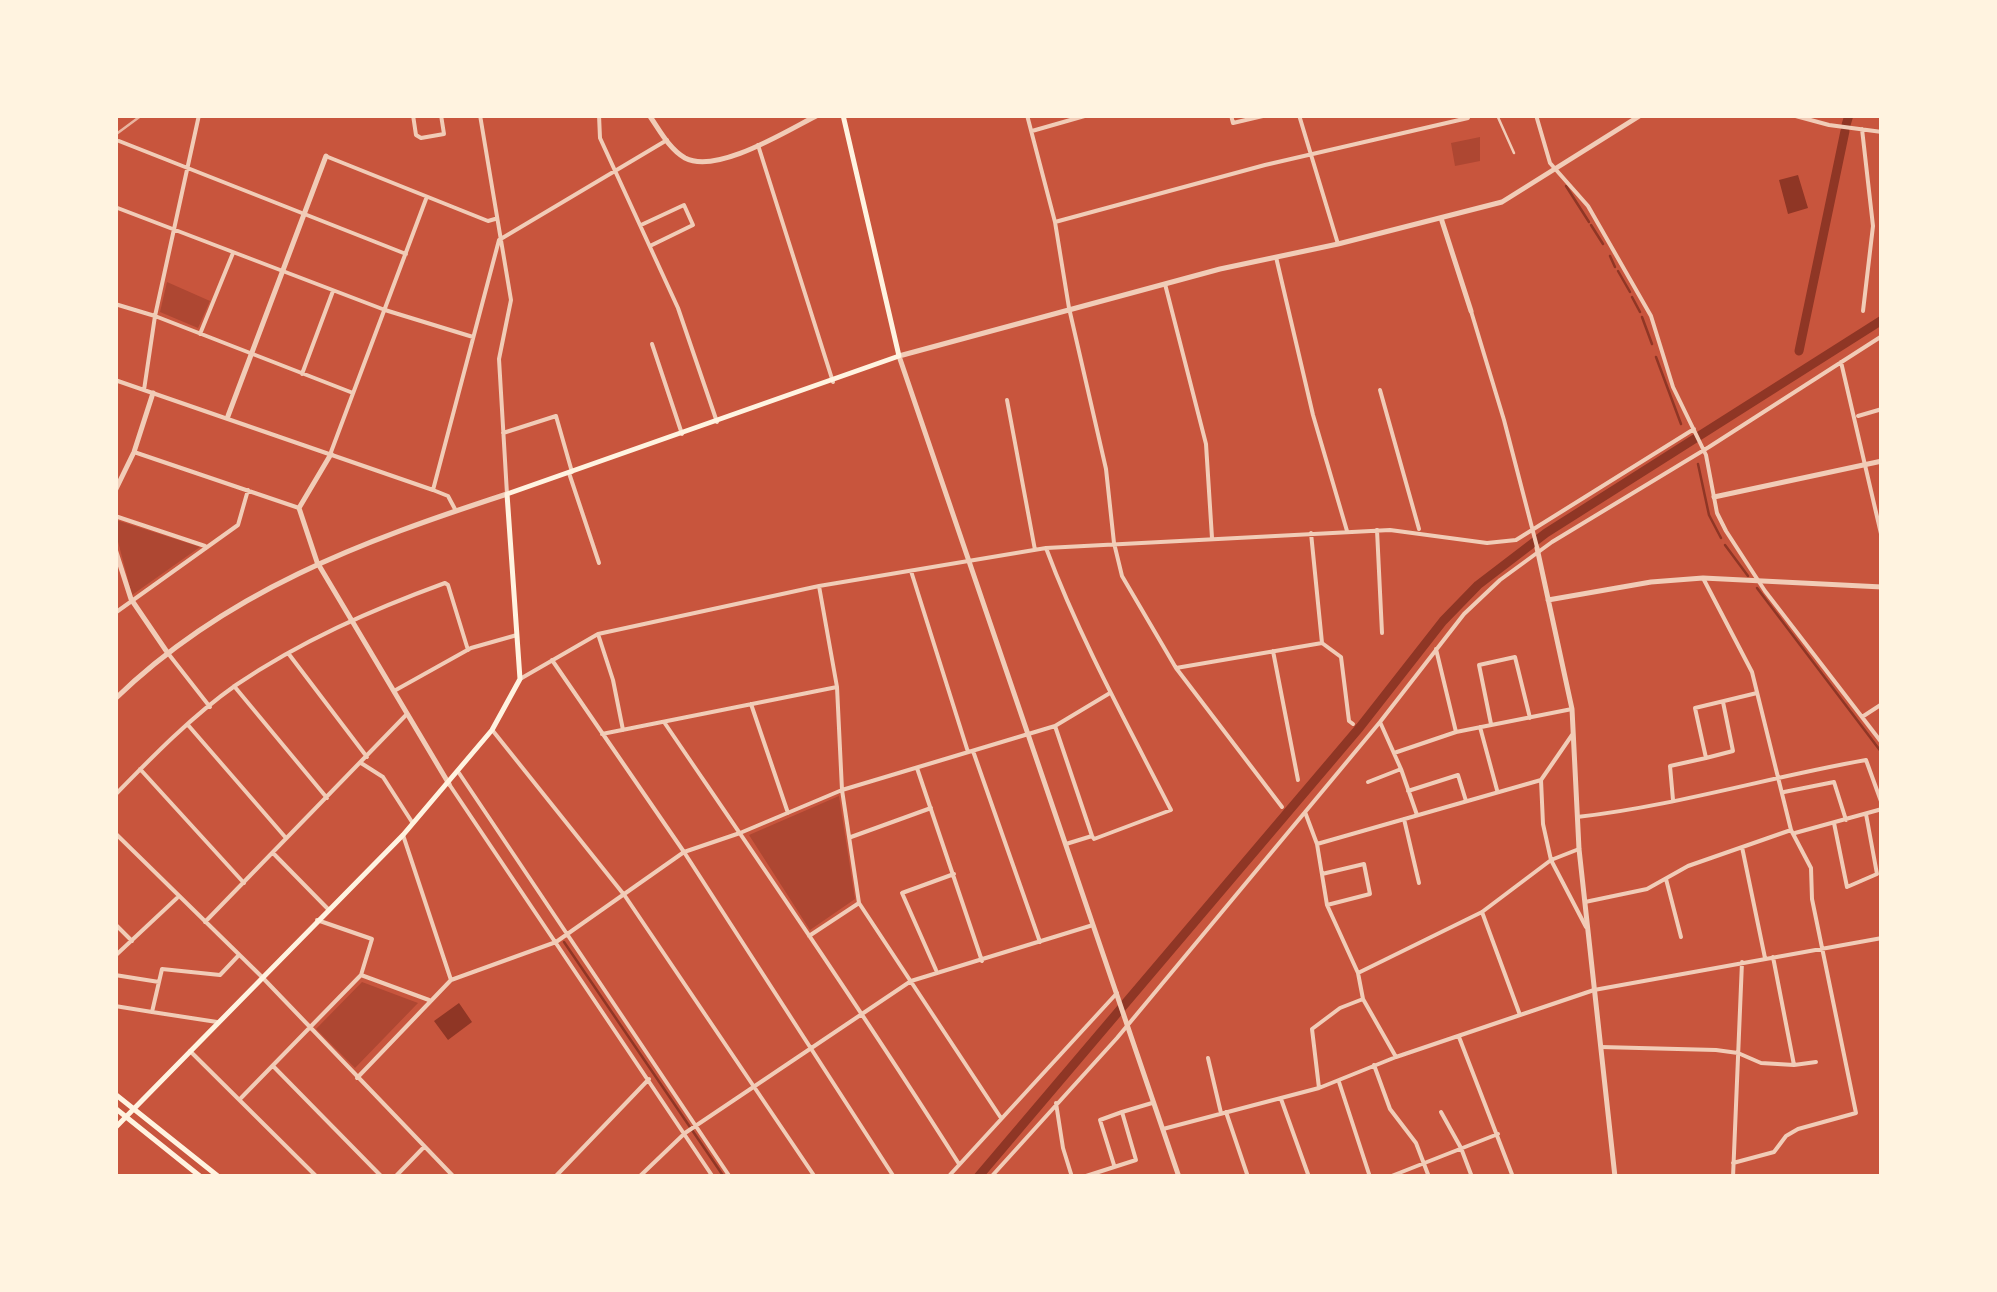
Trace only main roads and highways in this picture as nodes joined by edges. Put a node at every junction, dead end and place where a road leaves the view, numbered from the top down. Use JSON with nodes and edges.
{"nodes":[{"id":1,"x":843,"y":115,"type":"edge"},
{"id":2,"x":115,"y":1094,"type":"edge"},
{"id":3,"x":115,"y":1108,"type":"edge"},
{"id":4,"x":135,"y":1108,"type":"junction"},
{"id":5,"x":126,"y":1116,"type":"junction"},
{"id":6,"x":115,"y":1128,"type":"edge"},
{"id":7,"x":201,"y":1177,"type":"edge"},
{"id":8,"x":219,"y":1177,"type":"edge"}],
"edges":[{"from":1,"to":4,"type":"main road"},
{"from":2,"to":4,"type":"main road"},
{"from":3,"to":5,"type":"main road"},
{"from":4,"to":5,"type":"main road"},
{"from":4,"to":8,"type":"main road"},
{"from":5,"to":6,"type":"main road"},
{"from":5,"to":7,"type":"main road"}]}
